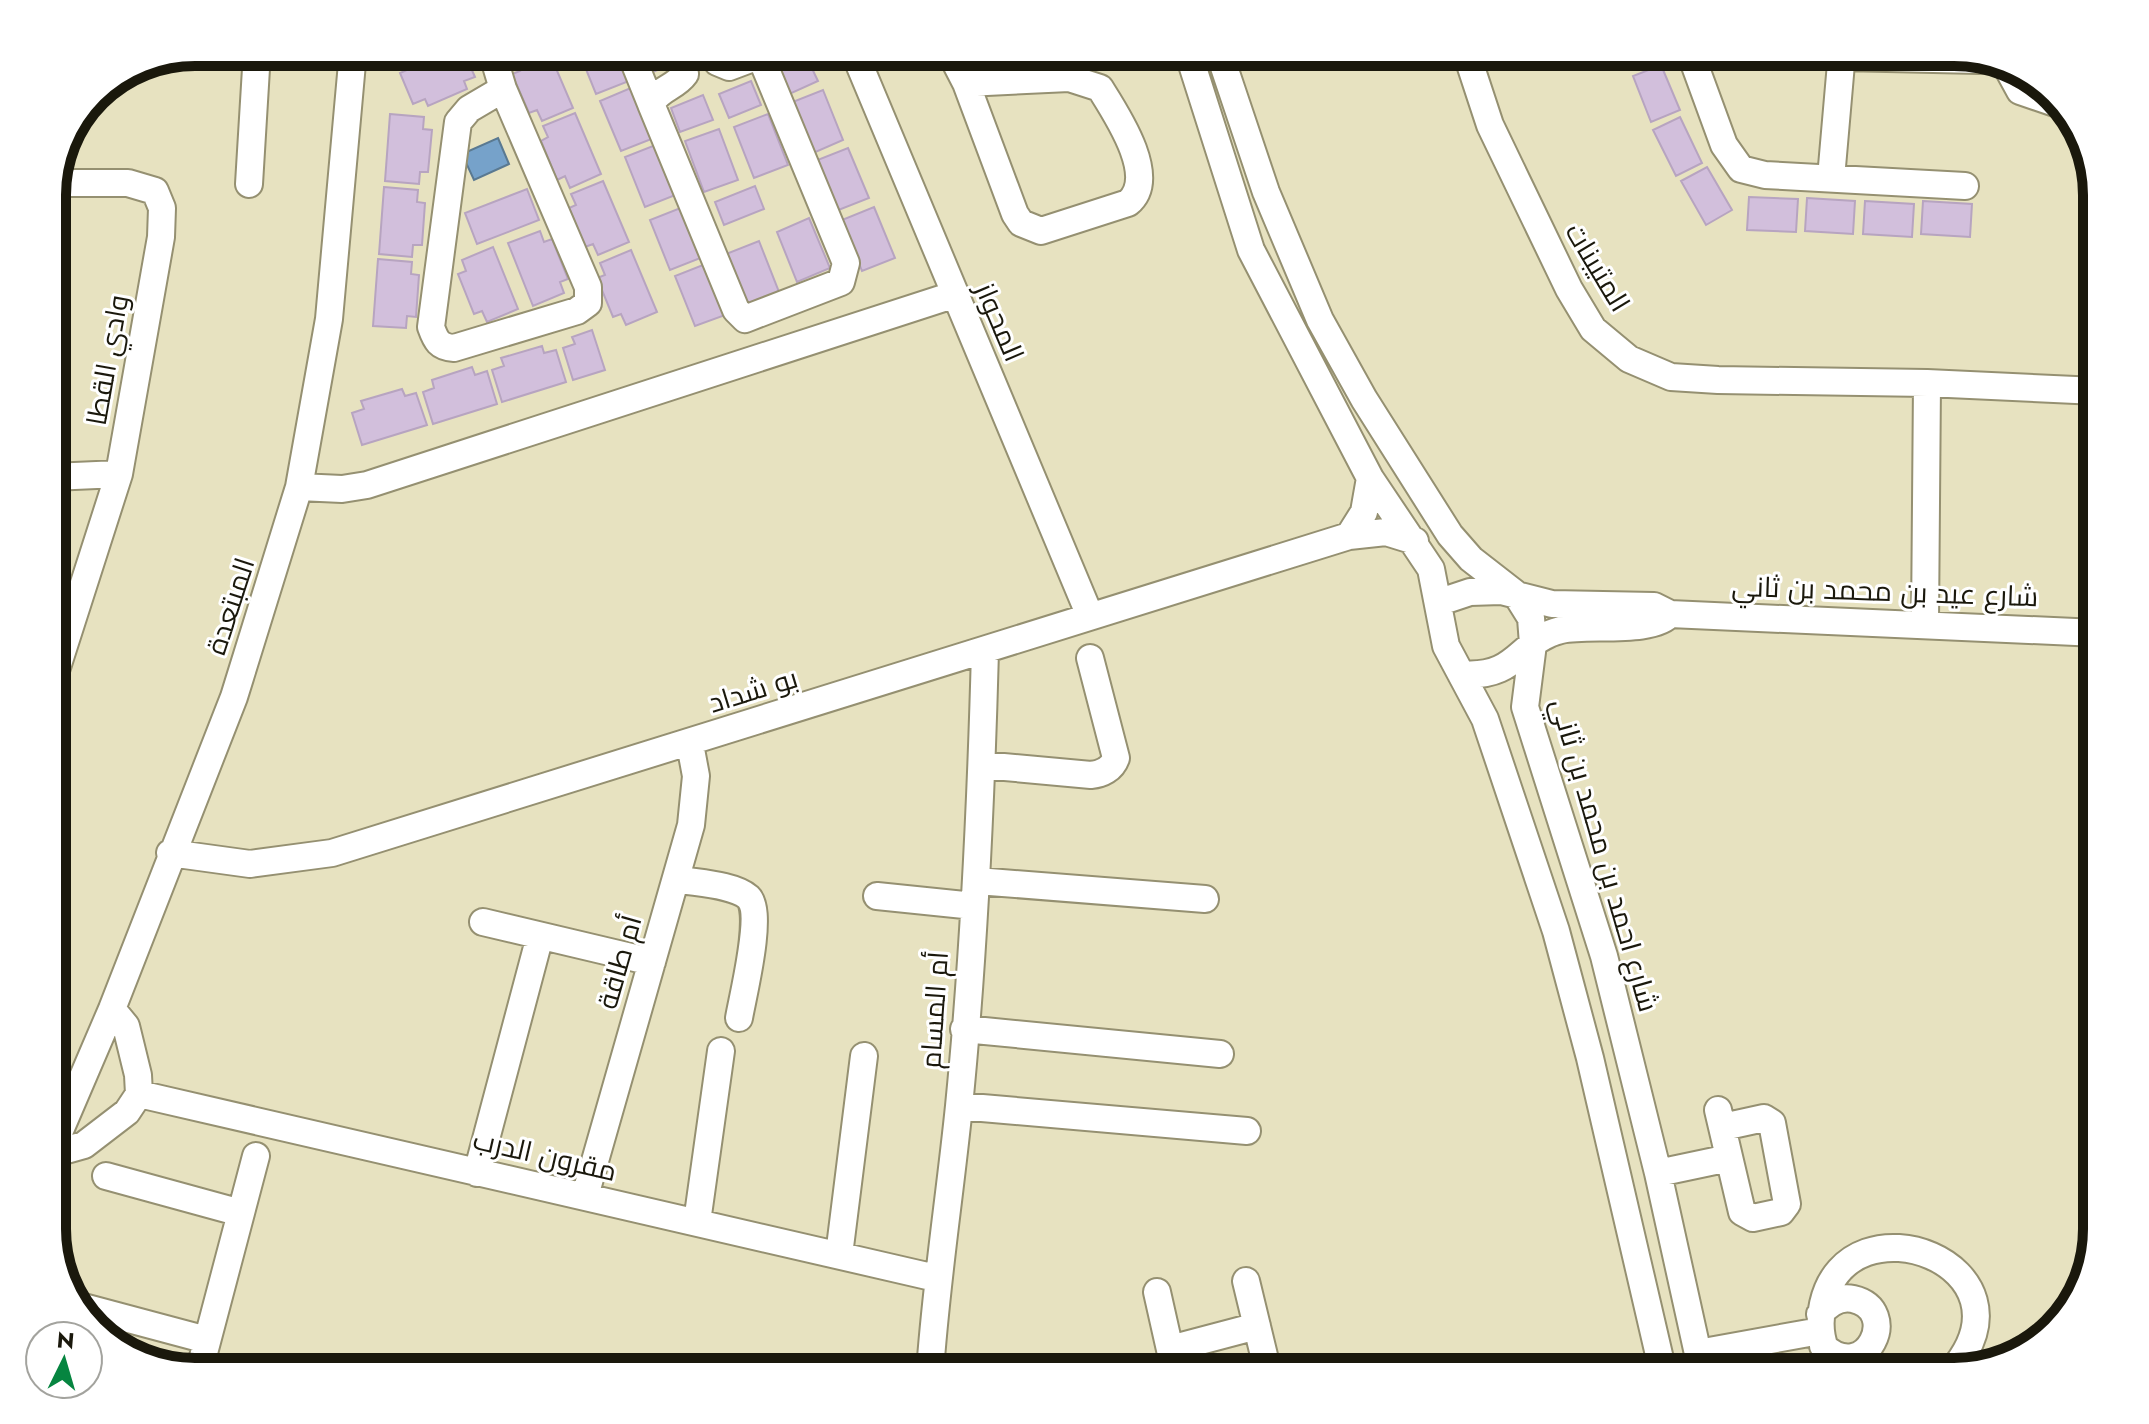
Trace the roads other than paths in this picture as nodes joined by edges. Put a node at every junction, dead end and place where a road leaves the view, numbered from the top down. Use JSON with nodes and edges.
{"nodes":[{"id":1,"x":256,"y":66,"type":"edge"},
{"id":2,"x":352,"y":66,"type":"edge"},
{"id":3,"x":496,"y":66,"type":"edge"},
{"id":4,"x":636,"y":66,"type":"edge"},
{"id":5,"x":682,"y":66,"type":"edge"},
{"id":6,"x":764,"y":66,"type":"edge"},
{"id":7,"x":860,"y":66,"type":"edge"},
{"id":8,"x":957,"y":66,"type":"edge"},
{"id":9,"x":1192,"y":66,"type":"edge"},
{"id":10,"x":1224,"y":66,"type":"edge"},
{"id":11,"x":1471,"y":66,"type":"edge"},
{"id":12,"x":1695,"y":66,"type":"edge"},
{"id":13,"x":1836,"y":66,"type":"edge"},
{"id":14,"x":2015,"y":81,"type":"edge"},
{"id":15,"x":966,"y":83,"type":"junction"},
{"id":16,"x":503,"y":89,"type":"junction"},
{"id":17,"x":2038,"y":97,"type":"edge"},
{"id":18,"x":651,"y":104,"type":"junction"},
{"id":19,"x":1831,"y":178,"type":"junction"},
{"id":20,"x":67,"y":183,"type":"edge"},
{"id":21,"x":249,"y":184,"type":"dead end"},
{"id":22,"x":1965,"y":186,"type":"dead end"},
{"id":23,"x":953,"y":295,"type":"junction"},
{"id":24,"x":1927,"y":383,"type":"junction"},
{"id":25,"x":2083,"y":390,"type":"edge"},
{"id":26,"x":119,"y":474,"type":"junction"},
{"id":27,"x":66,"y":476,"type":"edge"},
{"id":28,"x":1370,"y":478,"type":"junction"},
{"id":29,"x":299,"y":487,"type":"junction"},
{"id":30,"x":1349,"y":536,"type":"junction"},
{"id":31,"x":1415,"y":541,"type":"junction"},
{"id":32,"x":1516,"y":594,"type":"junction"},
{"id":33,"x":1440,"y":602,"type":"junction"},
{"id":34,"x":1670,"y":614,"type":"junction"},
{"id":35,"x":1090,"y":616,"type":"junction"},
{"id":36,"x":1925,"y":623,"type":"junction"},
{"id":37,"x":2083,"y":632,"type":"edge"},
{"id":38,"x":66,"y":639,"type":"edge"},
{"id":39,"x":1533,"y":644,"type":"junction"},
{"id":40,"x":985,"y":651,"type":"junction"},
{"id":41,"x":1090,"y":658,"type":"dead end"},
{"id":42,"x":1461,"y":674,"type":"junction"},
{"id":43,"x":690,"y":744,"type":"junction"},
{"id":44,"x":982,"y":765,"type":"junction"},
{"id":45,"x":170,"y":853,"type":"junction"},
{"id":46,"x":676,"y":879,"type":"junction"},
{"id":47,"x":976,"y":893,"type":"junction"},
{"id":48,"x":877,"y":896,"type":"dead end"},
{"id":49,"x":1205,"y":899,"type":"dead end"},
{"id":50,"x":483,"y":922,"type":"dead end"},
{"id":51,"x":540,"y":936,"type":"junction"},
{"id":52,"x":652,"y":962,"type":"junction"},
{"id":53,"x":112,"y":1009,"type":"junction"},
{"id":54,"x":739,"y":1018,"type":"dead end"},
{"id":55,"x":964,"y":1029,"type":"junction"},
{"id":56,"x":721,"y":1051,"type":"dead end"},
{"id":57,"x":1220,"y":1054,"type":"dead end"},
{"id":58,"x":864,"y":1056,"type":"dead end"},
{"id":59,"x":139,"y":1094,"type":"junction"},
{"id":60,"x":959,"y":1106,"type":"junction"},
{"id":61,"x":66,"y":1118,"type":"edge"},
{"id":62,"x":1247,"y":1131,"type":"dead end"},
{"id":63,"x":66,"y":1148,"type":"edge"},
{"id":64,"x":256,"y":1156,"type":"dead end"},
{"id":65,"x":1729,"y":1158,"type":"junction"},
{"id":66,"x":477,"y":1173,"type":"junction"},
{"id":67,"x":1658,"y":1173,"type":"junction"},
{"id":68,"x":106,"y":1176,"type":"dead end"},
{"id":69,"x":585,"y":1196,"type":"junction"},
{"id":70,"x":241,"y":1213,"type":"junction"},
{"id":71,"x":697,"y":1222,"type":"junction"},
{"id":72,"x":839,"y":1255,"type":"junction"},
{"id":73,"x":936,"y":1278,"type":"junction"},
{"id":74,"x":1246,"y":1281,"type":"dead end"},
{"id":75,"x":1157,"y":1292,"type":"dead end"},
{"id":76,"x":95,"y":1310,"type":"edge"},
{"id":77,"x":1257,"y":1326,"type":"junction"},
{"id":78,"x":1821,"y":1330,"type":"junction"},
{"id":79,"x":207,"y":1340,"type":"junction"},
{"id":80,"x":202,"y":1358,"type":"edge"},
{"id":81,"x":931,"y":1358,"type":"edge"},
{"id":82,"x":1172,"y":1358,"type":"edge"},
{"id":83,"x":1177,"y":1358,"type":"edge"},
{"id":84,"x":1265,"y":1358,"type":"edge"},
{"id":85,"x":1660,"y":1358,"type":"edge"},
{"id":86,"x":1699,"y":1358,"type":"edge"},
{"id":87,"x":1718,"y":1358,"type":"edge"},
{"id":88,"x":1833,"y":1358,"type":"edge"},
{"id":89,"x":1961,"y":1358,"type":"edge"}],
"edges":[{"from":1,"to":21,"type":"street"},
{"from":2,"to":29,"type":"street","name":"المبتعدة"},
{"from":3,"to":16,"type":"street"},
{"from":4,"to":18,"type":"street"},
{"from":5,"to":18,"type":"street"},
{"from":6,"to":18,"type":"street"},
{"from":7,"to":23,"type":"street","name":"المحواز"},
{"from":8,"to":15,"type":"street"},
{"from":9,"to":28,"type":"street"},
{"from":10,"to":32,"type":"street","name":"شارع احمد بن محمد بن ثاني"},
{"from":11,"to":24,"type":"street","name":"المتيبنات"},
{"from":12,"to":19,"type":"street"},
{"from":13,"to":19,"type":"street"},
{"from":14,"to":17,"type":"street"},
{"from":15,"to":15,"type":"street"},
{"from":16,"to":16,"type":"street"},
{"from":19,"to":22,"type":"street"},
{"from":20,"to":26,"type":"street","name":"وادي القطا"},
{"from":23,"to":29,"type":"street"},
{"from":23,"to":35,"type":"street","name":"المحواز"},
{"from":24,"to":25,"type":"street","name":"المتيبنات"},
{"from":24,"to":36,"type":"street"},
{"from":26,"to":27,"type":"street"},
{"from":26,"to":38,"type":"street","name":"وادي القطا"},
{"from":28,"to":30,"type":"street"},
{"from":28,"to":31,"type":"street"},
{"from":29,"to":45,"type":"street","name":"المبتعدة"},
{"from":30,"to":31,"type":"street","name":"بو شداد"},
{"from":30,"to":35,"type":"street","name":"بو شداد"},
{"from":31,"to":33,"type":"street"},
{"from":32,"to":33,"type":"street","name":"شارع عيد بن محمد بن ثاني"},
{"from":32,"to":34,"type":"street","name":"شارع عيد بن محمد بن ثاني"},
{"from":32,"to":39,"type":"street","name":"شارع احمد بن محمد بن ثاني"},
{"from":33,"to":42,"type":"street"},
{"from":34,"to":36,"type":"street","name":"شارع عيد بن محمد بن ثاني"},
{"from":34,"to":39,"type":"street","name":"شارع عيد بن محمد بن ثاني"},
{"from":35,"to":40,"type":"street","name":"بو شداد"},
{"from":36,"to":37,"type":"street","name":"شارع عيد بن محمد بن ثاني"},
{"from":39,"to":42,"type":"street","name":"شارع عيد بن محمد بن ثاني"},
{"from":39,"to":67,"type":"street","name":"شارع احمد بن محمد بن ثاني"},
{"from":40,"to":43,"type":"street","name":"بو شداد"},
{"from":40,"to":44,"type":"street","name":"أم المسام"},
{"from":41,"to":44,"type":"street"},
{"from":42,"to":85,"type":"street"},
{"from":43,"to":45,"type":"street","name":"بو شداد"},
{"from":43,"to":46,"type":"street","name":"أم طاقة"},
{"from":44,"to":47,"type":"street","name":"أم المسام"},
{"from":45,"to":53,"type":"street","name":"المبتعدة"},
{"from":46,"to":52,"type":"street","name":"أم طاقة"},
{"from":46,"to":54,"type":"street"},
{"from":47,"to":48,"type":"street"},
{"from":47,"to":49,"type":"street"},
{"from":47,"to":55,"type":"street","name":"أم المسام"},
{"from":50,"to":51,"type":"street"},
{"from":51,"to":52,"type":"street"},
{"from":51,"to":66,"type":"street"},
{"from":52,"to":69,"type":"street","name":"أم طاقة"},
{"from":53,"to":59,"type":"street"},
{"from":53,"to":61,"type":"street","name":"المبتعدة"},
{"from":55,"to":57,"type":"street"},
{"from":55,"to":60,"type":"street","name":"أم المسام"},
{"from":56,"to":71,"type":"street"},
{"from":58,"to":72,"type":"street"},
{"from":59,"to":63,"type":"street"},
{"from":59,"to":66,"type":"street","name":"مقرون الدرب"},
{"from":60,"to":62,"type":"street"},
{"from":60,"to":73,"type":"street","name":"أم المسام"},
{"from":64,"to":70,"type":"street"},
{"from":65,"to":65,"type":"street"},
{"from":65,"to":67,"type":"street"},
{"from":66,"to":69,"type":"street","name":"مقرون الدرب"},
{"from":67,"to":86,"type":"street","name":"شارع احمد بن محمد بن ثاني"},
{"from":68,"to":70,"type":"street"},
{"from":69,"to":71,"type":"street","name":"مقرون الدرب"},
{"from":70,"to":79,"type":"street"},
{"from":71,"to":72,"type":"street","name":"مقرون الدرب"},
{"from":72,"to":73,"type":"street","name":"مقرون الدرب"},
{"from":73,"to":81,"type":"street","name":"أم المسام"},
{"from":74,"to":77,"type":"street"},
{"from":75,"to":82,"type":"street"},
{"from":76,"to":79,"type":"street"},
{"from":77,"to":83,"type":"street"},
{"from":77,"to":84,"type":"street"},
{"from":78,"to":87,"type":"street"},
{"from":78,"to":88,"type":"street"},
{"from":78,"to":89,"type":"street"},
{"from":79,"to":80,"type":"street"}]}
